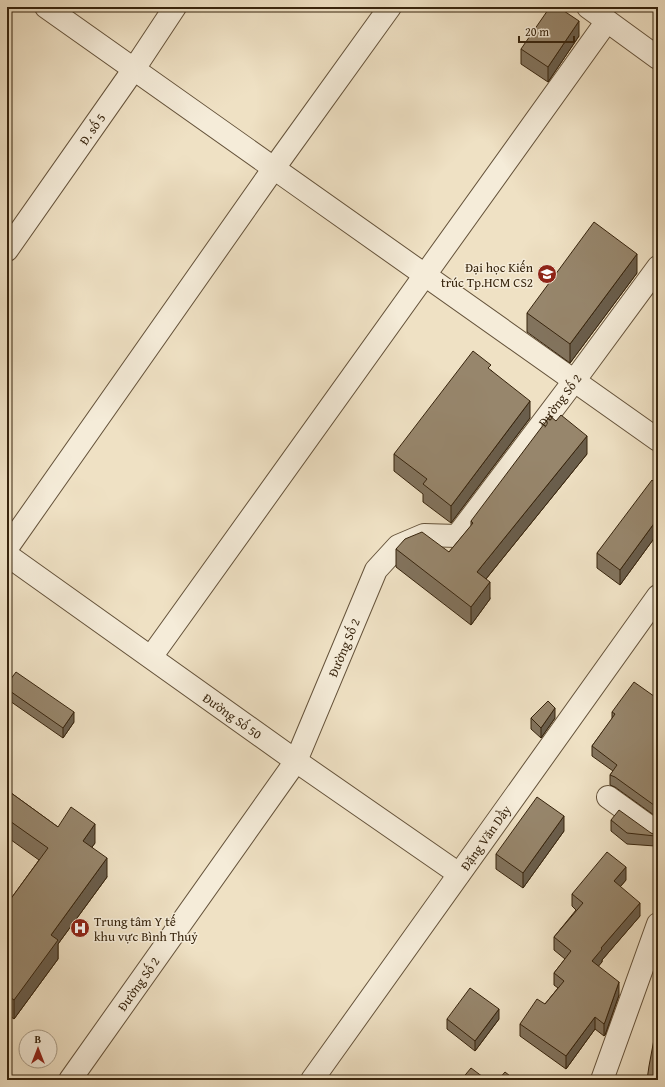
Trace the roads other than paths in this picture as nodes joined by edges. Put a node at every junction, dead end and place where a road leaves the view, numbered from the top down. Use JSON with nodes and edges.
{"nodes":[{"id":1,"x":46,"y":7,"type":"edge"},
{"id":2,"x":175,"y":7,"type":"edge"},
{"id":3,"x":390,"y":7,"type":"edge"},
{"id":4,"x":588,"y":7,"type":"edge"},
{"id":5,"x":607,"y":21,"type":"junction"},
{"id":6,"x":658,"y":58,"type":"edge"},
{"id":7,"x":134,"y":69,"type":"junction"},
{"id":8,"x":274,"y":168,"type":"junction"},
{"id":9,"x":7,"y":250,"type":"edge"},
{"id":10,"x":658,"y":267,"type":"edge"},
{"id":11,"x":425,"y":276,"type":"junction"},
{"id":12,"x":574,"y":381,"type":"junction"},
{"id":13,"x":658,"y":440,"type":"edge"},
{"id":14,"x":7,"y":548,"type":"edge"},
{"id":15,"x":7,"y":555,"type":"edge"},
{"id":16,"x":658,"y":596,"type":"edge"},
{"id":17,"x":151,"y":657,"type":"junction"},
{"id":18,"x":296,"y":761,"type":"junction"},
{"id":19,"x":608,"y":798,"type":"dead end"},
{"id":20,"x":658,"y":833,"type":"edge"},
{"id":21,"x":459,"y":874,"type":"junction"},
{"id":22,"x":658,"y":924,"type":"edge"},
{"id":23,"x":70,"y":1080,"type":"edge"},
{"id":24,"x":312,"y":1080,"type":"edge"},
{"id":25,"x":602,"y":1080,"type":"edge"}],
"edges":[{"from":1,"to":7,"type":"street"},
{"from":2,"to":7,"type":"street","name":"Đ. số 5"},
{"from":3,"to":8,"type":"street"},
{"from":4,"to":5,"type":"street"},
{"from":5,"to":6,"type":"street"},
{"from":5,"to":11,"type":"street"},
{"from":7,"to":8,"type":"street"},
{"from":7,"to":9,"type":"street","name":"Đ. số 5"},
{"from":8,"to":11,"type":"street"},
{"from":8,"to":14,"type":"street"},
{"from":10,"to":12,"type":"street","name":"Đường Số 2"},
{"from":11,"to":12,"type":"street"},
{"from":11,"to":17,"type":"street"},
{"from":12,"to":13,"type":"street"},
{"from":12,"to":18,"type":"street","name":"Đường Số 2"},
{"from":15,"to":17,"type":"street","name":"Đường Số 50"},
{"from":16,"to":21,"type":"street","name":"Đặng Văn Dầy"},
{"from":17,"to":18,"type":"street","name":"Đường Số 50"},
{"from":18,"to":21,"type":"street","name":"Đường Số 50"},
{"from":18,"to":23,"type":"street","name":"Đường Số 2"},
{"from":19,"to":20,"type":"street"},
{"from":21,"to":24,"type":"street","name":"Đặng Văn Dầy"},
{"from":22,"to":25,"type":"street"}]}
